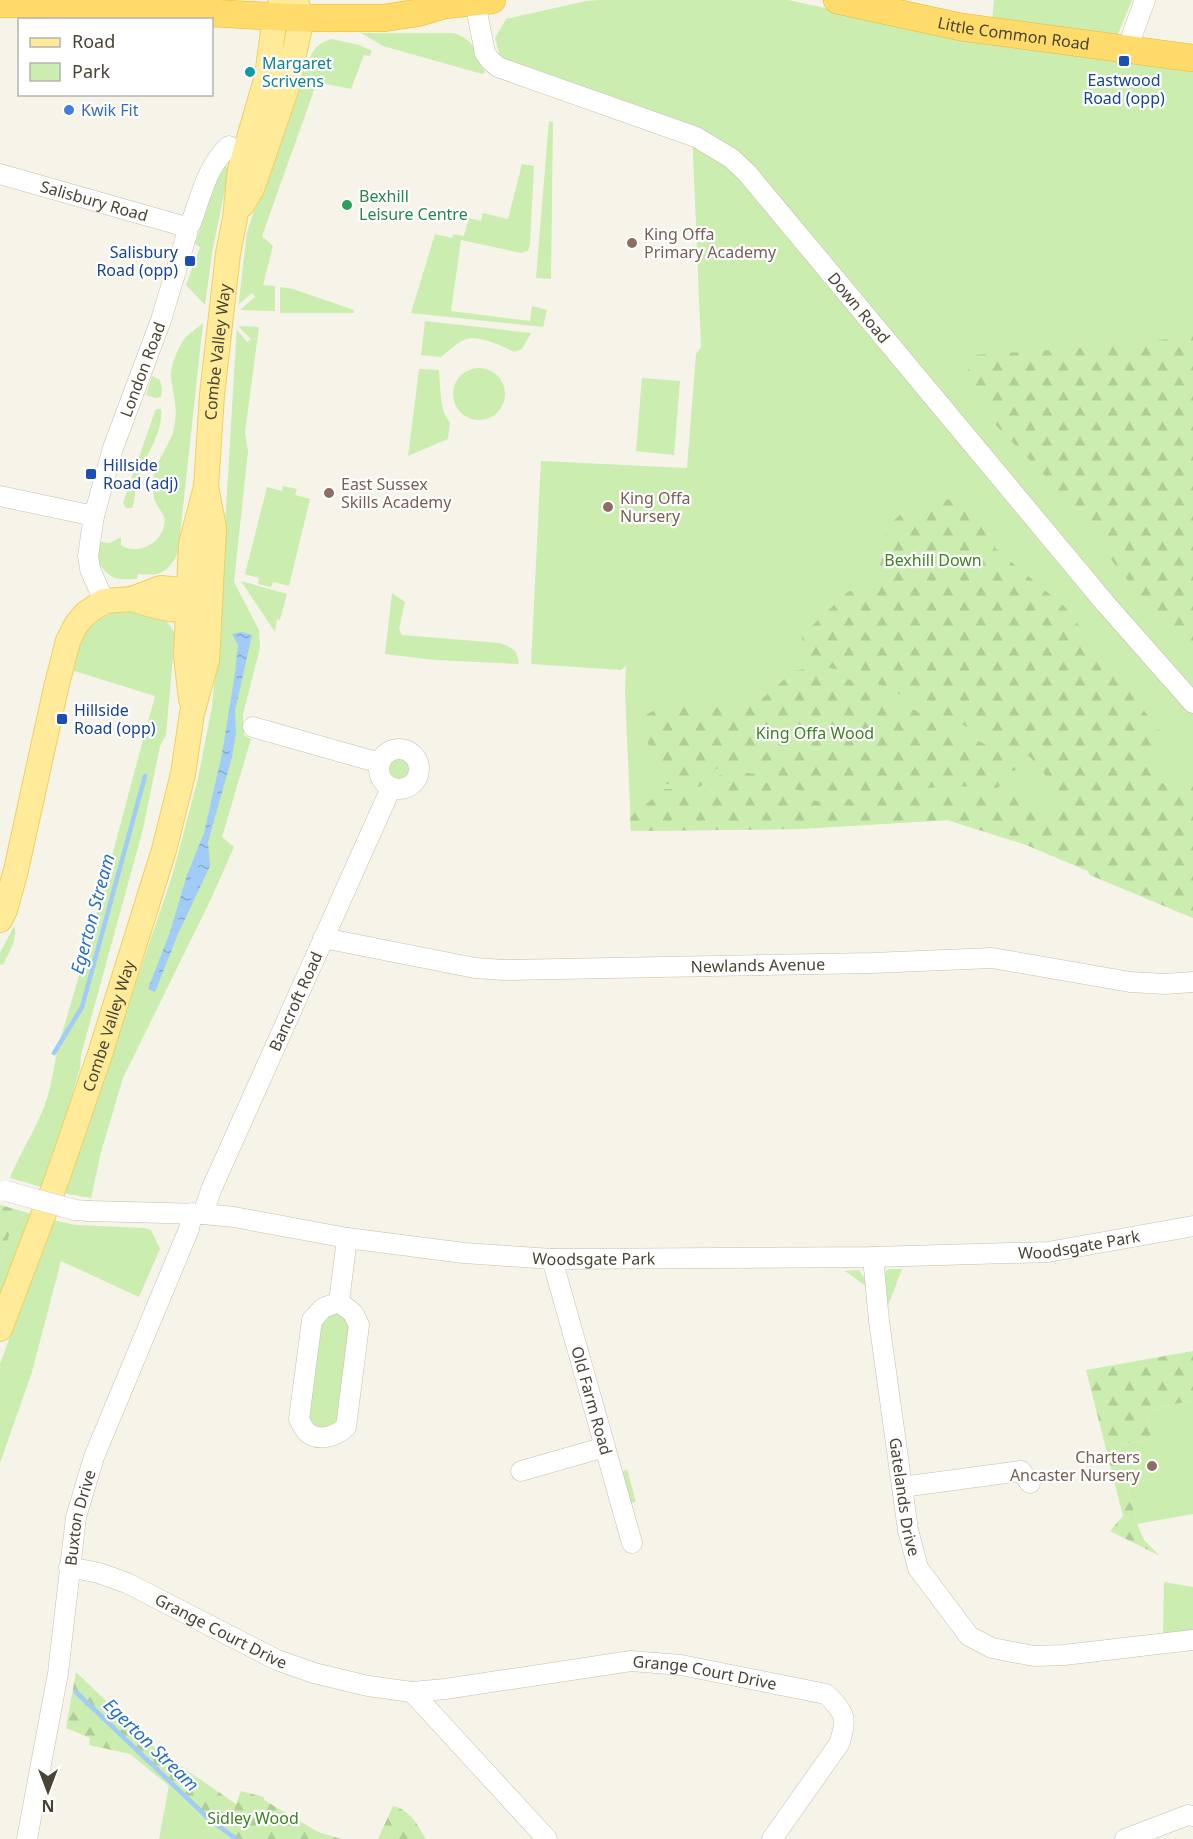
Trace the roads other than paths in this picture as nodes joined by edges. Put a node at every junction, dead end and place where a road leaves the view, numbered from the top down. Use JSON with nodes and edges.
{"nodes":[{"id":1,"x":837,"y":0,"type":"edge"},
{"id":2,"x":1145,"y":0,"type":"edge"},
{"id":3,"x":483,"y":1,"type":"edge"},
{"id":4,"x":437,"y":2,"type":"edge"},
{"id":5,"x":0,"y":4,"type":"edge"},
{"id":6,"x":288,"y":9,"type":"edge"},
{"id":7,"x":1127,"y":49,"type":"junction"},
{"id":8,"x":1193,"y":58,"type":"edge"},
{"id":9,"x":229,"y":146,"type":"dead end"},
{"id":10,"x":0,"y":174,"type":"edge"},
{"id":11,"x":186,"y":229,"type":"junction"},
{"id":12,"x":206,"y":487,"type":"junction"},
{"id":13,"x":0,"y":496,"type":"edge"},
{"id":14,"x":94,"y":516,"type":"junction"},
{"id":15,"x":104,"y":601,"type":"junction"},
{"id":16,"x":189,"y":601,"type":"junction"},
{"id":17,"x":211,"y":604,"type":"junction"},
{"id":18,"x":1193,"y":703,"type":"edge"},
{"id":19,"x":192,"y":714,"type":"junction"},
{"id":20,"x":253,"y":727,"type":"dead end"},
{"id":21,"x":380,"y":763,"type":"junction"},
{"id":22,"x":391,"y":788,"type":"junction"},
{"id":23,"x":0,"y":920,"type":"edge"},
{"id":24,"x":323,"y":938,"type":"junction"},
{"id":25,"x":1193,"y":982,"type":"edge"},
{"id":26,"x":3,"y":1190,"type":"edge"},
{"id":27,"x":197,"y":1213,"type":"junction"},
{"id":28,"x":1193,"y":1226,"type":"edge"},
{"id":29,"x":347,"y":1238,"type":"junction"},
{"id":30,"x":873,"y":1257,"type":"junction"},
{"id":31,"x":552,"y":1259,"type":"junction"},
{"id":32,"x":339,"y":1302,"type":"junction"},
{"id":33,"x":0,"y":1329,"type":"edge"},
{"id":34,"x":605,"y":1447,"type":"junction"},
{"id":35,"x":1026,"y":1469,"type":"dead end"},
{"id":36,"x":521,"y":1471,"type":"dead end"},
{"id":37,"x":902,"y":1487,"type":"junction"},
{"id":38,"x":632,"y":1543,"type":"dead end"},
{"id":39,"x":69,"y":1567,"type":"junction"},
{"id":40,"x":1193,"y":1640,"type":"edge"},
{"id":41,"x":412,"y":1692,"type":"junction"},
{"id":42,"x":1191,"y":1815,"type":"edge"},
{"id":43,"x":27,"y":1839,"type":"edge"},
{"id":44,"x":547,"y":1839,"type":"edge"},
{"id":45,"x":772,"y":1839,"type":"edge"},
{"id":46,"x":1125,"y":1839,"type":"edge"}],
"edges":[{"from":1,"to":7,"type":"highway","name":"Little Common Road"},
{"from":2,"to":7,"type":"street"},
{"from":3,"to":4,"type":"highway"},
{"from":3,"to":18,"type":"street","name":"Down Road"},
{"from":4,"to":6,"type":"highway"},
{"from":5,"to":6,"type":"highway"},
{"from":6,"to":12,"type":"main road","name":"Combe Valley Way"},
{"from":7,"to":8,"type":"highway","name":"Little Common Road"},
{"from":9,"to":11,"type":"street","name":"London Road"},
{"from":10,"to":11,"type":"street","name":"Salisbury Road"},
{"from":11,"to":14,"type":"street","name":"London Road"},
{"from":12,"to":16,"type":"main road","name":"Combe Valley Way"},
{"from":12,"to":17,"type":"main road","name":"Combe Valley Way"},
{"from":13,"to":14,"type":"street"},
{"from":14,"to":15,"type":"street","name":"London Road"},
{"from":15,"to":16,"type":"main road"},
{"from":15,"to":23,"type":"main road"},
{"from":16,"to":17,"type":"main road"},
{"from":16,"to":19,"type":"main road","name":"Combe Valley Way"},
{"from":17,"to":19,"type":"main road","name":"Combe Valley Way"},
{"from":19,"to":33,"type":"main road","name":"Combe Valley Way"},
{"from":20,"to":21,"type":"street"},
{"from":21,"to":22,"type":"street"},
{"from":21,"to":22,"type":"street"},
{"from":22,"to":24,"type":"street","name":"Bancroft Road"},
{"from":24,"to":25,"type":"street","name":"Newlands Avenue"},
{"from":24,"to":27,"type":"street","name":"Bancroft Road"},
{"from":26,"to":27,"type":"street","name":"Woodsgate Park","bridge":true},
{"from":27,"to":29,"type":"street","name":"Woodsgate Park"},
{"from":27,"to":39,"type":"street","name":"Buxton Drive"},
{"from":28,"to":30,"type":"street","name":"Woodsgate Park"},
{"from":29,"to":31,"type":"street","name":"Woodsgate Park"},
{"from":29,"to":32,"type":"street"},
{"from":30,"to":31,"type":"street","name":"Woodsgate Park"},
{"from":30,"to":37,"type":"street","name":"Gatelands Drive"},
{"from":31,"to":34,"type":"street","name":"Old Farm Road"},
{"from":32,"to":32,"type":"street"},
{"from":34,"to":36,"type":"street"},
{"from":34,"to":38,"type":"street","name":"Old Farm Road"},
{"from":35,"to":37,"type":"street"},
{"from":37,"to":40,"type":"street","name":"Gatelands Drive"},
{"from":39,"to":41,"type":"street","name":"Grange Court Drive"},
{"from":39,"to":43,"type":"street","name":"Buxton Drive"},
{"from":41,"to":44,"type":"street"},
{"from":41,"to":45,"type":"street","name":"Grange Court Drive"},
{"from":42,"to":46,"type":"street"}]}
